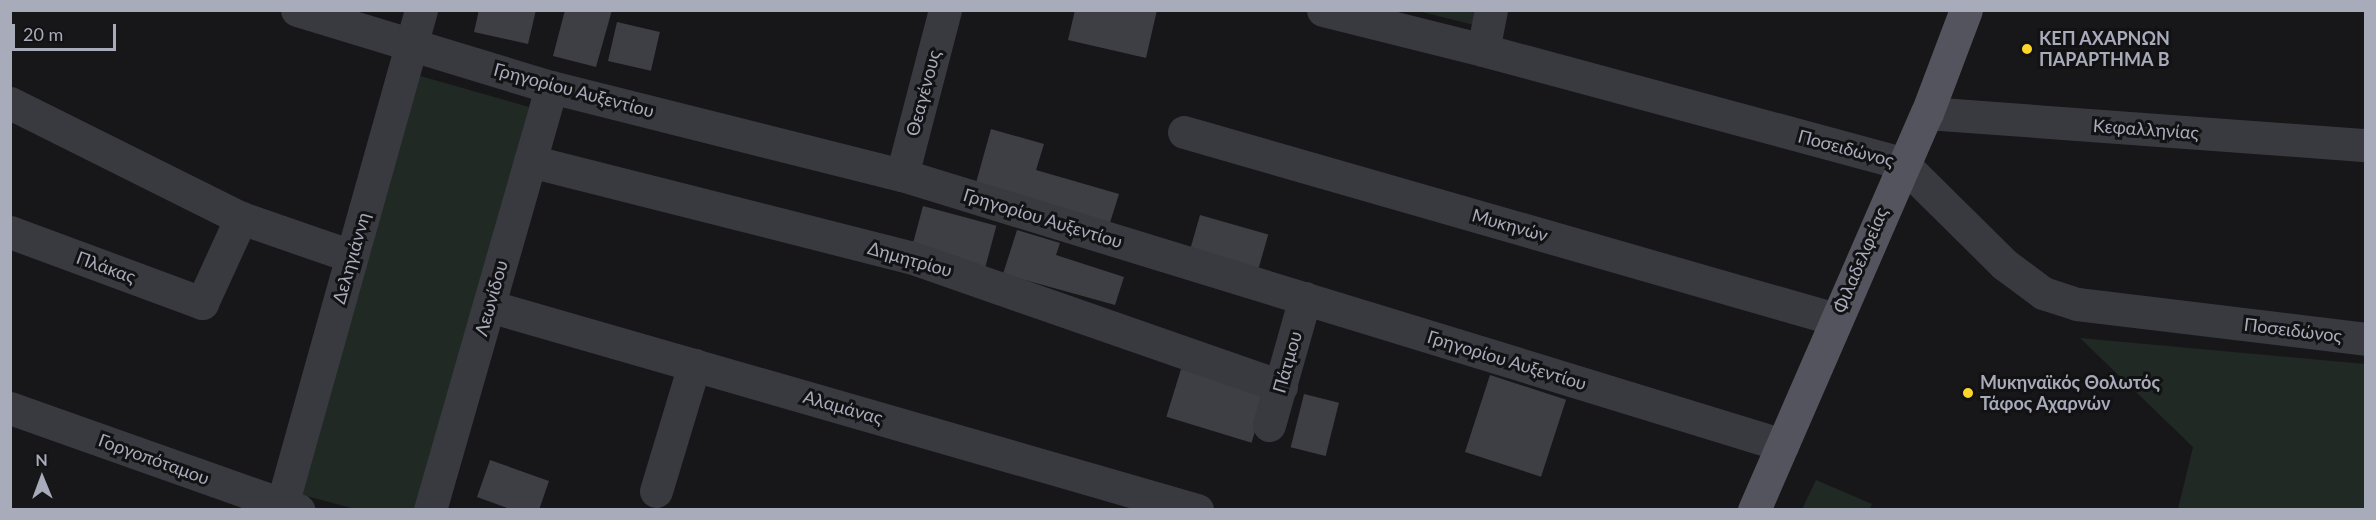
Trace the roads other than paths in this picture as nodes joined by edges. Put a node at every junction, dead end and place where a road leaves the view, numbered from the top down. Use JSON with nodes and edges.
{"nodes":[{"id":1,"x":297,"y":10,"type":"edge"},
{"id":2,"x":421,"y":10,"type":"edge"},
{"id":3,"x":945,"y":10,"type":"edge"},
{"id":4,"x":1323,"y":10,"type":"edge"},
{"id":5,"x":1491,"y":10,"type":"edge"},
{"id":6,"x":1966,"y":10,"type":"edge"},
{"id":7,"x":411,"y":42,"type":"junction"},
{"id":8,"x":1483,"y":50,"type":"junction"},
{"id":9,"x":551,"y":87,"type":"junction"},
{"id":10,"x":10,"y":103,"type":"edge"},
{"id":11,"x":1927,"y":113,"type":"junction"},
{"id":12,"x":1184,"y":132,"type":"dead end"},
{"id":13,"x":2366,"y":145,"type":"edge"},
{"id":14,"x":530,"y":160,"type":"junction"},
{"id":15,"x":1902,"y":163,"type":"junction"},
{"id":16,"x":902,"y":175,"type":"junction"},
{"id":17,"x":241,"y":218,"type":"junction"},
{"id":18,"x":10,"y":232,"type":"edge"},
{"id":19,"x":351,"y":256,"type":"junction"},
{"id":20,"x":1305,"y":298,"type":"junction"},
{"id":21,"x":489,"y":306,"type":"junction"},
{"id":22,"x":1835,"y":319,"type":"junction"},
{"id":23,"x":2366,"y":339,"type":"edge"},
{"id":24,"x":694,"y":365,"type":"junction"},
{"id":25,"x":1281,"y":386,"type":"junction"},
{"id":26,"x":10,"y":408,"type":"edge"},
{"id":27,"x":1269,"y":425,"type":"dead end"},
{"id":28,"x":1783,"y":445,"type":"junction"},
{"id":29,"x":656,"y":491,"type":"dead end"},
{"id":30,"x":290,"y":507,"type":"edge"},
{"id":31,"x":430,"y":510,"type":"edge"},
{"id":32,"x":1197,"y":510,"type":"edge"},
{"id":33,"x":1754,"y":510,"type":"edge"}],
"edges":[{"from":1,"to":7,"type":"street","name":"Γρηγορίου Αυξεντίου"},
{"from":2,"to":7,"type":"street","name":"Δεληγιάννη"},
{"from":3,"to":16,"type":"street","name":"Θεαγένους"},
{"from":4,"to":8,"type":"street","name":"Ποσειδώνος"},
{"from":5,"to":8,"type":"street"},
{"from":6,"to":11,"type":"main road","name":"Φιλαδελφείας"},
{"from":7,"to":9,"type":"street","name":"Γρηγορίου Αυξεντίου"},
{"from":7,"to":19,"type":"street","name":"Δεληγιάννη"},
{"from":8,"to":15,"type":"street","name":"Ποσειδώνος"},
{"from":9,"to":14,"type":"street","name":"Λεωνίδου"},
{"from":9,"to":16,"type":"street","name":"Γρηγορίου Αυξεντίου"},
{"from":10,"to":17,"type":"street"},
{"from":11,"to":13,"type":"street","name":"Κεφαλληνίας"},
{"from":11,"to":15,"type":"main road","name":"Φιλαδελφείας"},
{"from":12,"to":22,"type":"street","name":"Μυκηνών"},
{"from":14,"to":21,"type":"street","name":"Λεωνίδου"},
{"from":14,"to":25,"type":"street","name":"Δημητρίου"},
{"from":15,"to":22,"type":"main road","name":"Φιλαδελφείας"},
{"from":15,"to":23,"type":"street","name":"Ποσειδώνος"},
{"from":16,"to":20,"type":"street","name":"Γρηγορίου Αυξεντίου"},
{"from":17,"to":18,"type":"street","name":"Πλάκας"},
{"from":17,"to":19,"type":"street"},
{"from":19,"to":30,"type":"street","name":"Δεληγιάννη"},
{"from":20,"to":25,"type":"street","name":"Πάτμου"},
{"from":20,"to":28,"type":"street","name":"Γρηγορίου Αυξεντίου"},
{"from":21,"to":24,"type":"street","name":"Αλαμάνας"},
{"from":21,"to":31,"type":"street","name":"Λεωνίδου"},
{"from":22,"to":28,"type":"main road","name":"Φιλαδελφείας"},
{"from":24,"to":29,"type":"street"},
{"from":24,"to":32,"type":"street","name":"Αλαμάνας"},
{"from":25,"to":27,"type":"street","name":"Πάτμου"},
{"from":26,"to":30,"type":"street","name":"Γοργοπόταμου"},
{"from":28,"to":33,"type":"main road","name":"Φιλαδελφείας"}]}
